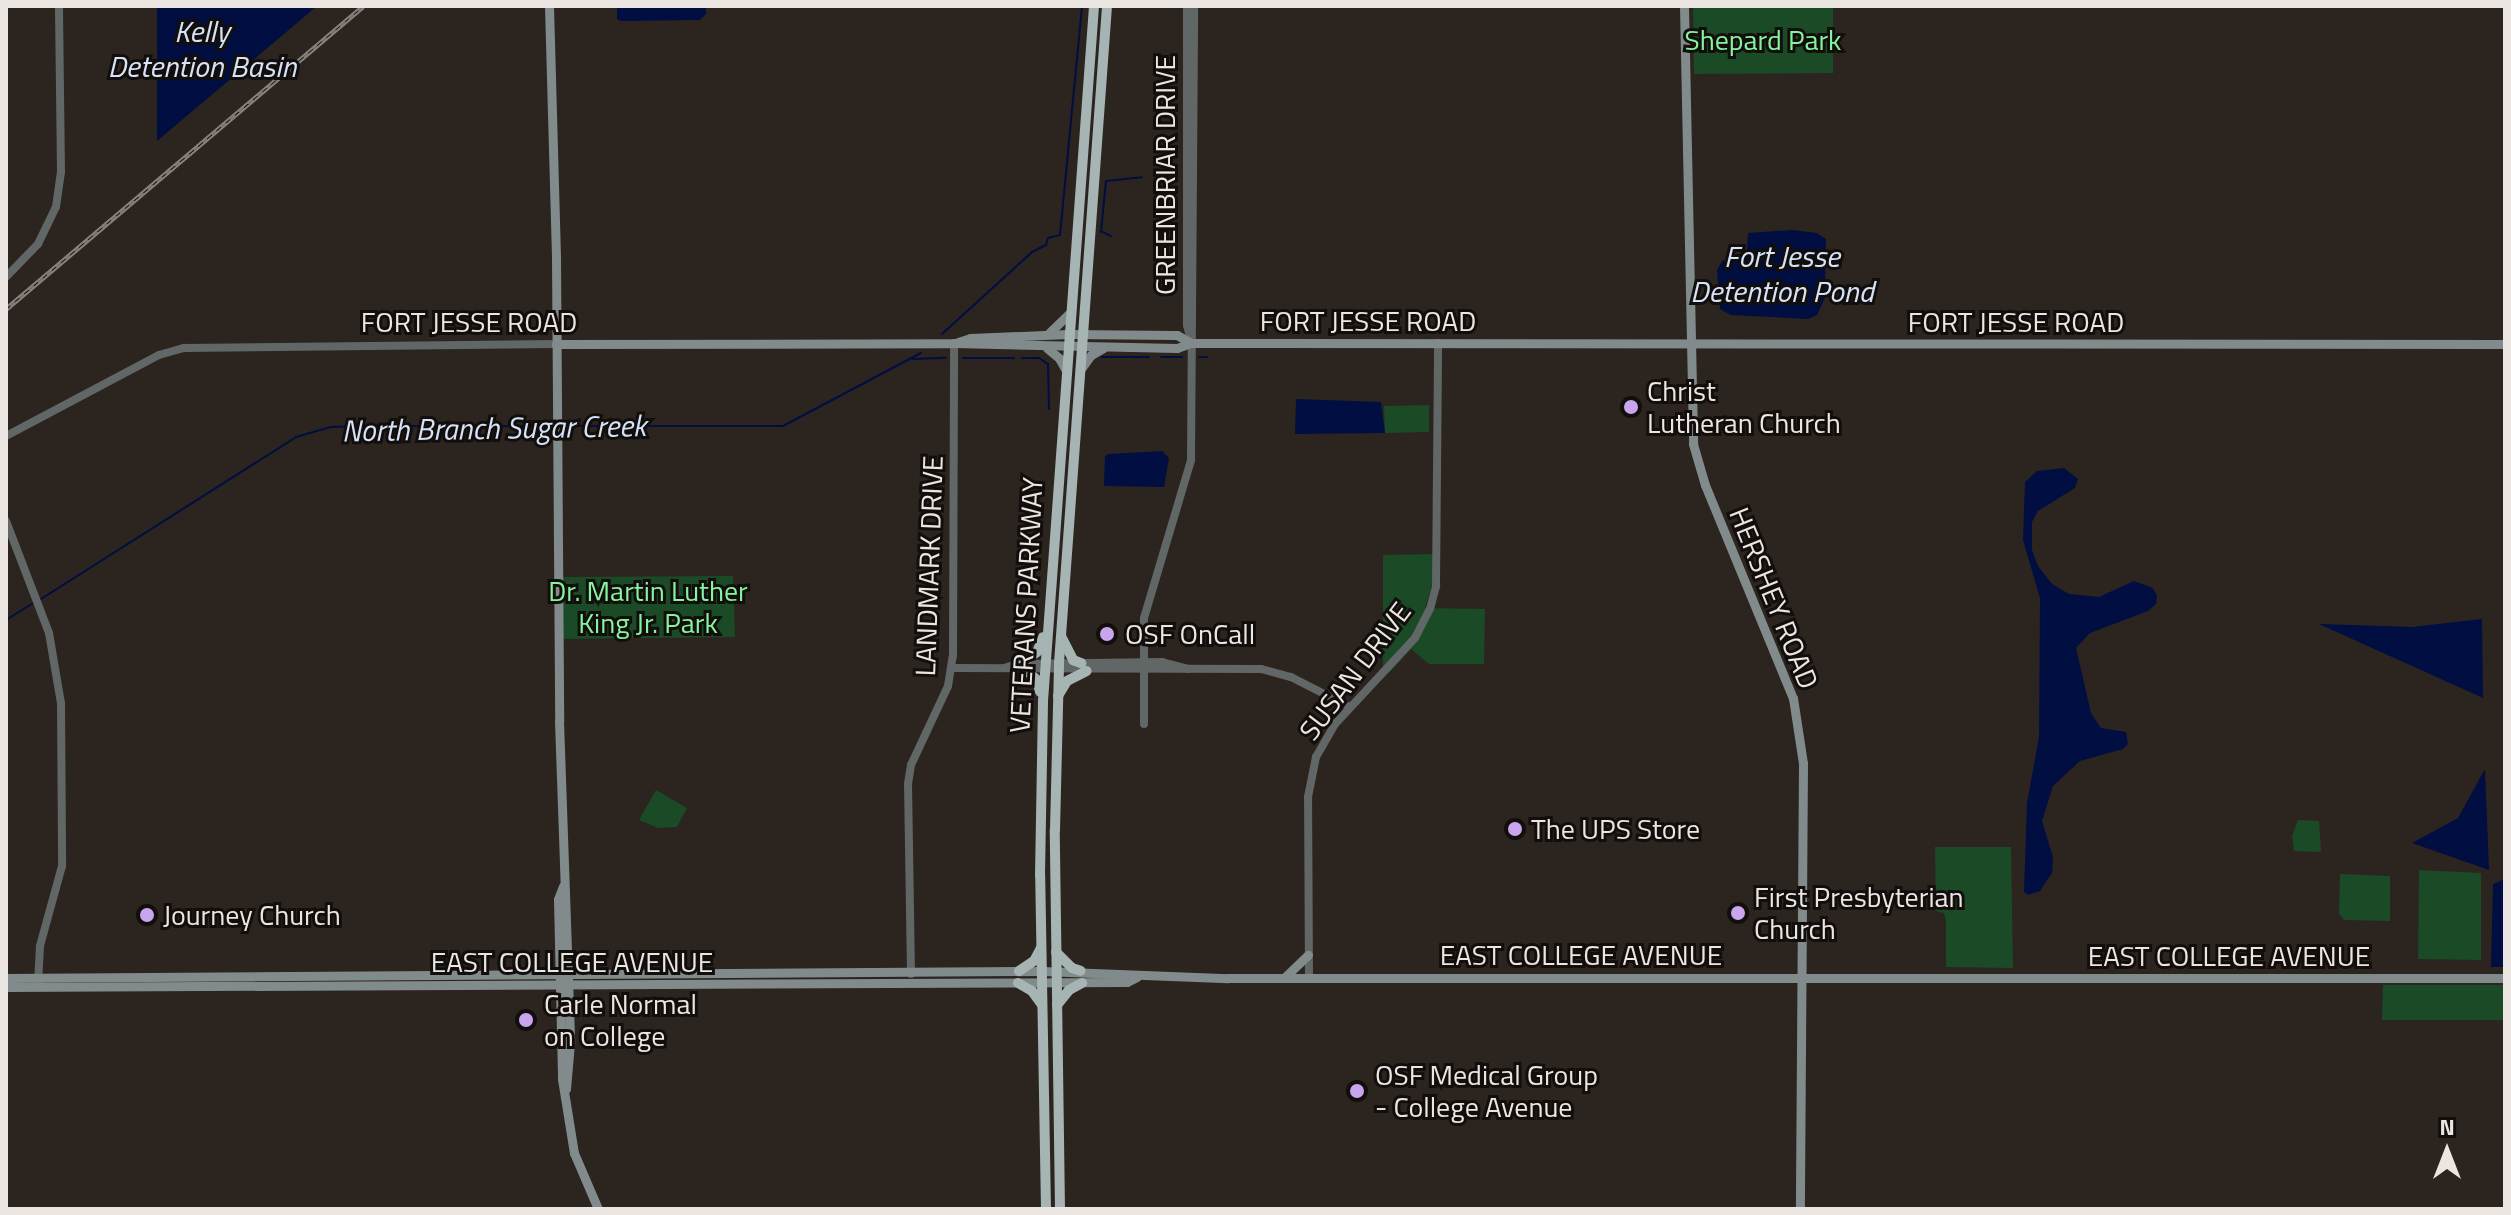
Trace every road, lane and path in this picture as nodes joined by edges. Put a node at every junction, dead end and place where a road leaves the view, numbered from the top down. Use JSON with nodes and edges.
{"nodes":[{"id":1,"x":59,"y":6,"type":"edge"},
{"id":2,"x":549,"y":6,"type":"edge"},
{"id":3,"x":1094,"y":6,"type":"edge"},
{"id":4,"x":1107,"y":6,"type":"edge"},
{"id":5,"x":1187,"y":6,"type":"edge"},
{"id":6,"x":1194,"y":6,"type":"edge"},
{"id":7,"x":1684,"y":6,"type":"edge"},
{"id":8,"x":6,"y":277,"type":"edge"},
{"id":9,"x":1070,"y":313,"type":"junction"},
{"id":10,"x":1084,"y":313,"type":"junction"},
{"id":11,"x":1048,"y":335,"type":"junction"},
{"id":12,"x":1106,"y":335,"type":"junction"},
{"id":13,"x":1067,"y":340,"type":"junction"},
{"id":14,"x":1082,"y":341,"type":"junction"},
{"id":15,"x":954,"y":343,"type":"junction"},
{"id":16,"x":1191,"y":343,"type":"junction"},
{"id":17,"x":1438,"y":343,"type":"junction"},
{"id":18,"x":556,"y":344,"type":"junction"},
{"id":19,"x":1688,"y":344,"type":"junction"},
{"id":20,"x":2505,"y":344,"type":"edge"},
{"id":21,"x":1044,"y":346,"type":"junction"},
{"id":22,"x":1106,"y":347,"type":"junction"},
{"id":23,"x":1065,"y":369,"type":"junction"},
{"id":24,"x":1080,"y":370,"type":"junction"},
{"id":25,"x":6,"y":436,"type":"edge"},
{"id":26,"x":6,"y":521,"type":"edge"},
{"id":27,"x":1046,"y":632,"type":"junction"},
{"id":28,"x":1060,"y":635,"type":"junction"},
{"id":29,"x":1024,"y":667,"type":"junction"},
{"id":30,"x":1044,"y":667,"type":"junction"},
{"id":31,"x":1059,"y":667,"type":"junction"},
{"id":32,"x":1084,"y":667,"type":"junction"},
{"id":33,"x":1143,"y":667,"type":"junction"},
{"id":34,"x":952,"y":668,"type":"junction"},
{"id":35,"x":1057,"y":697,"type":"junction"},
{"id":36,"x":1043,"y":701,"type":"junction"},
{"id":37,"x":1350,"y":707,"type":"junction"},
{"id":38,"x":1144,"y":724,"type":"dead end"},
{"id":39,"x":1041,"y":946,"type":"junction"},
{"id":40,"x":1056,"y":952,"type":"junction"},
{"id":41,"x":1308,"y":955,"type":"junction"},
{"id":42,"x":1042,"y":971,"type":"junction"},
{"id":43,"x":1057,"y":971,"type":"junction"},
{"id":44,"x":799,"y":973,"type":"junction"},
{"id":45,"x":911,"y":974,"type":"junction"},
{"id":46,"x":1018,"y":977,"type":"junction"},
{"id":47,"x":1081,"y":977,"type":"junction"},
{"id":48,"x":6,"y":978,"type":"edge"},
{"id":49,"x":1283,"y":978,"type":"junction"},
{"id":50,"x":1309,"y":978,"type":"junction"},
{"id":51,"x":1801,"y":978,"type":"junction"},
{"id":52,"x":2505,"y":978,"type":"edge"},
{"id":53,"x":564,"y":980,"type":"junction"},
{"id":54,"x":38,"y":982,"type":"junction"},
{"id":55,"x":1042,"y":983,"type":"junction"},
{"id":56,"x":1057,"y":983,"type":"junction"},
{"id":57,"x":748,"y":984,"type":"junction"},
{"id":58,"x":6,"y":987,"type":"edge"},
{"id":59,"x":1042,"y":1005,"type":"junction"},
{"id":60,"x":1057,"y":1005,"type":"junction"},
{"id":61,"x":598,"y":1209,"type":"edge"},
{"id":62,"x":1046,"y":1209,"type":"edge"},
{"id":63,"x":1060,"y":1209,"type":"edge"},
{"id":64,"x":1800,"y":1209,"type":"edge"}],
"edges":[{"from":1,"to":8,"type":"street"},
{"from":2,"to":18,"type":"main road"},
{"from":3,"to":9,"type":"highway","name":"VETERANS PARKWAY"},
{"from":4,"to":10,"type":"highway","name":"VETERANS PARKWAY"},
{"from":5,"to":16,"type":"street","name":"GREENBRIAR DRIVE"},
{"from":6,"to":16,"type":"street","name":"GREENBRIAR DRIVE"},
{"from":7,"to":19,"type":"main road","name":"HERSHEY ROAD"},
{"from":9,"to":11,"type":"main road"},
{"from":9,"to":13,"type":"highway","name":"VETERANS PARKWAY"},
{"from":10,"to":12,"type":"main road"},
{"from":10,"to":14,"type":"highway","name":"VETERANS PARKWAY"},
{"from":11,"to":13,"type":"main road","name":"FORT JESSE ROAD"},
{"from":11,"to":15,"type":"main road","name":"FORT JESSE ROAD"},
{"from":12,"to":14,"type":"main road","name":"FORT JESSE ROAD"},
{"from":12,"to":16,"type":"main road","name":"FORT JESSE ROAD"},
{"from":13,"to":14,"type":"main road","name":"FORT JESSE ROAD"},
{"from":13,"to":21,"type":"main road","name":"FORT JESSE ROAD"},
{"from":13,"to":23,"type":"highway","name":"VETERANS PARKWAY"},
{"from":14,"to":22,"type":"main road","name":"FORT JESSE ROAD"},
{"from":14,"to":24,"type":"highway","name":"VETERANS PARKWAY"},
{"from":15,"to":18,"type":"main road","name":"FORT JESSE ROAD"},
{"from":15,"to":21,"type":"main road","name":"FORT JESSE ROAD"},
{"from":15,"to":34,"type":"street","name":"LANDMARK DRIVE"},
{"from":16,"to":17,"type":"main road","name":"FORT JESSE ROAD"},
{"from":16,"to":22,"type":"main road","name":"FORT JESSE ROAD"},
{"from":16,"to":33,"type":"street","name":"GREENBRIAR DRIVE"},
{"from":17,"to":19,"type":"main road","name":"FORT JESSE ROAD"},
{"from":17,"to":37,"type":"street","name":"SUSAN DRIVE"},
{"from":18,"to":25,"type":"street","name":"FORT JESSE ROAD"},
{"from":18,"to":53,"type":"main road"},
{"from":19,"to":20,"type":"main road","name":"FORT JESSE ROAD"},
{"from":19,"to":51,"type":"main road","name":"HERSHEY ROAD"},
{"from":21,"to":23,"type":"main road"},
{"from":22,"to":24,"type":"main road"},
{"from":23,"to":27,"type":"highway","name":"VETERANS PARKWAY"},
{"from":24,"to":28,"type":"highway","name":"VETERANS PARKWAY"},
{"from":26,"to":54,"type":"street"},
{"from":27,"to":29,"type":"highway"},
{"from":27,"to":30,"type":"highway","name":"VETERANS PARKWAY"},
{"from":28,"to":31,"type":"highway","name":"VETERANS PARKWAY"},
{"from":28,"to":32,"type":"highway"},
{"from":29,"to":30,"type":"street"},
{"from":29,"to":34,"type":"street"},
{"from":29,"to":36,"type":"highway"},
{"from":30,"to":31,"type":"street"},
{"from":30,"to":36,"type":"highway","name":"VETERANS PARKWAY"},
{"from":31,"to":32,"type":"street"},
{"from":31,"to":35,"type":"highway","name":"VETERANS PARKWAY"},
{"from":32,"to":33,"type":"street"},
{"from":32,"to":35,"type":"highway"},
{"from":33,"to":37,"type":"street"},
{"from":33,"to":38,"type":"street","name":"GREENBRIAR DRIVE"},
{"from":34,"to":45,"type":"street","name":"LANDMARK DRIVE"},
{"from":35,"to":40,"type":"highway","name":"VETERANS PARKWAY"},
{"from":36,"to":39,"type":"highway","name":"VETERANS PARKWAY"},
{"from":37,"to":41,"type":"street","name":"SUSAN DRIVE"},
{"from":39,"to":42,"type":"highway","name":"VETERANS PARKWAY"},
{"from":39,"to":46,"type":"highway"},
{"from":40,"to":43,"type":"highway","name":"VETERANS PARKWAY"},
{"from":40,"to":47,"type":"highway"},
{"from":41,"to":49,"type":"main road"},
{"from":41,"to":50,"type":"street","name":"SUSAN DRIVE"},
{"from":42,"to":43,"type":"main road","name":"EAST COLLEGE AVENUE"},
{"from":42,"to":46,"type":"main road","name":"EAST COLLEGE AVENUE"},
{"from":42,"to":55,"type":"highway","name":"VETERANS PARKWAY"},
{"from":43,"to":47,"type":"main road","name":"EAST COLLEGE AVENUE"},
{"from":43,"to":56,"type":"highway","name":"VETERANS PARKWAY"},
{"from":44,"to":45,"type":"main road","name":"EAST COLLEGE AVENUE"},
{"from":44,"to":53,"type":"main road","name":"EAST COLLEGE AVENUE"},
{"from":44,"to":57,"type":"main road"},
{"from":45,"to":46,"type":"main road","name":"EAST COLLEGE AVENUE"},
{"from":46,"to":55,"type":"main road","name":"EAST COLLEGE AVENUE"},
{"from":46,"to":57,"type":"main road","name":"EAST COLLEGE AVENUE"},
{"from":46,"to":59,"type":"highway"},
{"from":47,"to":49,"type":"main road","name":"EAST COLLEGE AVENUE"},
{"from":47,"to":56,"type":"main road","name":"EAST COLLEGE AVENUE"},
{"from":47,"to":60,"type":"highway"},
{"from":48,"to":54,"type":"main road","name":"EAST COLLEGE AVENUE"},
{"from":49,"to":50,"type":"main road","name":"EAST COLLEGE AVENUE"},
{"from":50,"to":51,"type":"main road","name":"EAST COLLEGE AVENUE"},
{"from":51,"to":52,"type":"main road","name":"EAST COLLEGE AVENUE"},
{"from":51,"to":64,"type":"main road","name":"HERSHEY ROAD"},
{"from":53,"to":54,"type":"main road","name":"EAST COLLEGE AVENUE"},
{"from":53,"to":57,"type":"main road","name":"EAST COLLEGE AVENUE"},
{"from":53,"to":61,"type":"main road"},
{"from":54,"to":58,"type":"main road","name":"EAST COLLEGE AVENUE"},
{"from":55,"to":56,"type":"main road","name":"EAST COLLEGE AVENUE"},
{"from":55,"to":59,"type":"highway","name":"VETERANS PARKWAY"},
{"from":56,"to":60,"type":"highway","name":"VETERANS PARKWAY"},
{"from":59,"to":62,"type":"highway","name":"VETERANS PARKWAY"},
{"from":60,"to":63,"type":"highway","name":"VETERANS PARKWAY"}]}
